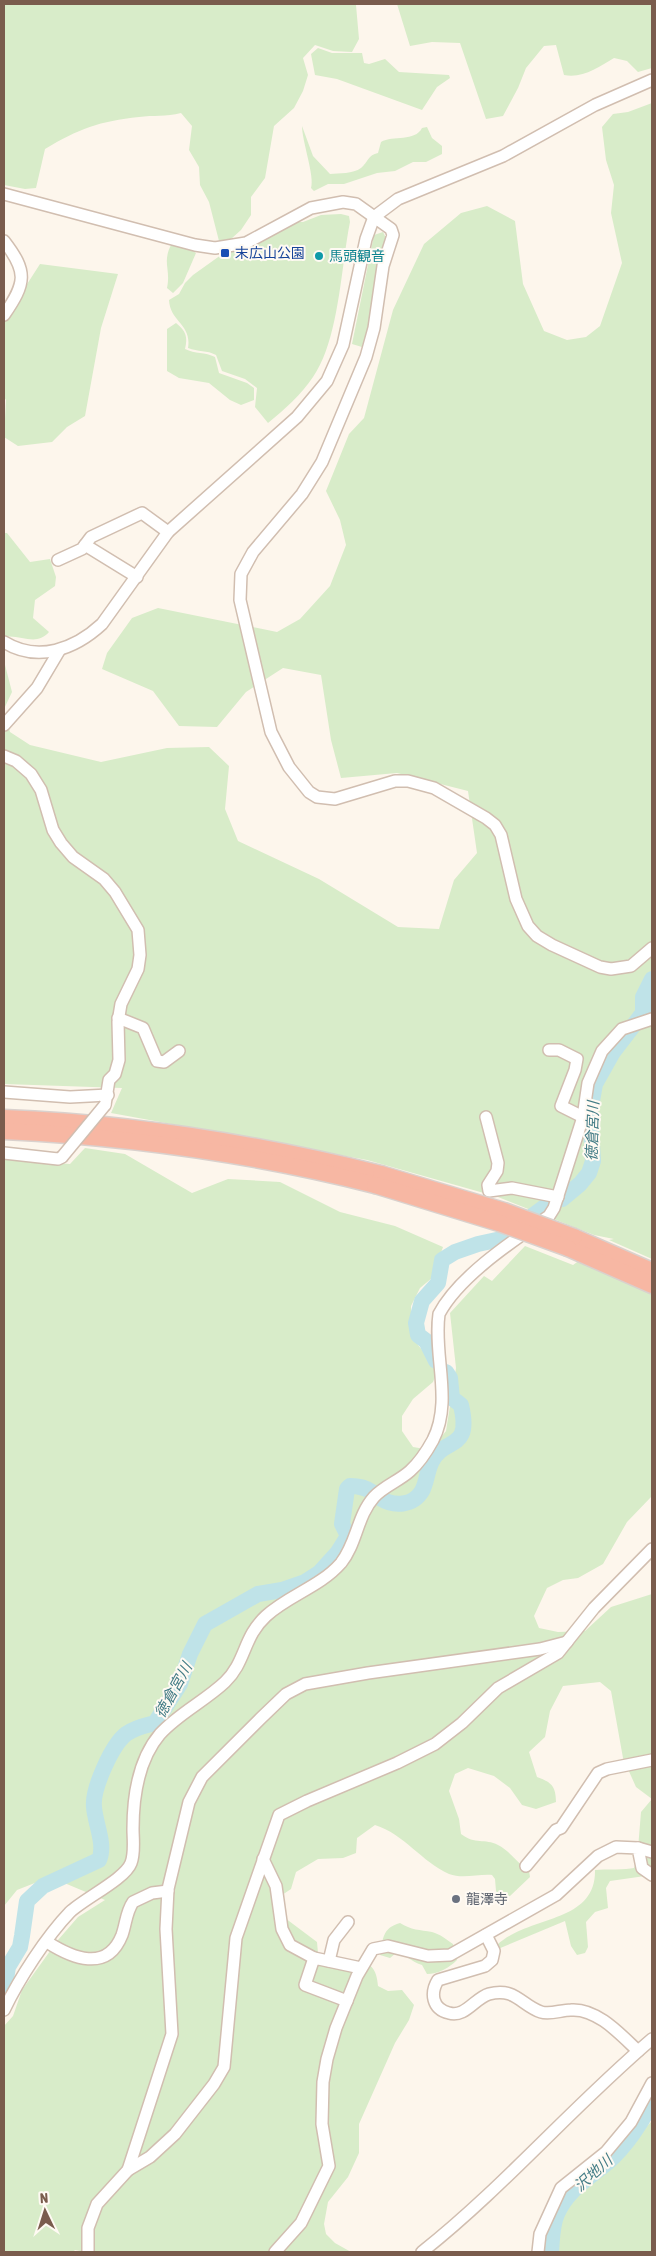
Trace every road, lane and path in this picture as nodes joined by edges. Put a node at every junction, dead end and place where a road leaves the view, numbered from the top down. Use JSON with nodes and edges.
{"nodes":[{"id":1,"x":652,"y":80,"type":"edge"},
{"id":2,"x":4,"y":194,"type":"edge"},
{"id":3,"x":374,"y":216,"type":"junction"},
{"id":4,"x":4,"y":241,"type":"edge"},
{"id":5,"x":4,"y":315,"type":"edge"},
{"id":6,"x":168,"y":532,"type":"junction"},
{"id":7,"x":85,"y":545,"type":"junction"},
{"id":8,"x":58,"y":560,"type":"dead end"},
{"id":9,"x":137,"y":577,"type":"junction"},
{"id":10,"x":4,"y":642,"type":"edge"},
{"id":11,"x":59,"y":650,"type":"junction"},
{"id":12,"x":4,"y":725,"type":"edge"},
{"id":13,"x":4,"y":756,"type":"edge"},
{"id":14,"x":652,"y":948,"type":"edge"},
{"id":15,"x":118,"y":1018,"type":"junction"},
{"id":16,"x":652,"y":1019,"type":"edge"},
{"id":17,"x":549,"y":1050,"type":"dead end"},
{"id":18,"x":179,"y":1051,"type":"dead end"},
{"id":19,"x":4,"y":1092,"type":"edge"},
{"id":20,"x":107,"y":1100,"type":"junction"},
{"id":21,"x":486,"y":1117,"type":"dead end"},
{"id":22,"x":583,"y":1117,"type":"junction"},
{"id":23,"x":4,"y":1118,"type":"edge"},
{"id":24,"x":4,"y":1131,"type":"edge"},
{"id":25,"x":4,"y":1153,"type":"edge"},
{"id":26,"x":378,"y":1180,"type":"junction"},
{"id":27,"x":558,"y":1197,"type":"junction"},
{"id":28,"x":571,"y":1243,"type":"junction"},
{"id":29,"x":652,"y":1271,"type":"edge"},
{"id":30,"x":652,"y":1285,"type":"edge"},
{"id":31,"x":652,"y":1549,"type":"edge"},
{"id":32,"x":566,"y":1642,"type":"junction"},
{"id":33,"x":652,"y":1760,"type":"edge"},
{"id":34,"x":638,"y":1848,"type":"junction"},
{"id":35,"x":652,"y":1852,"type":"edge"},
{"id":36,"x":263,"y":1858,"type":"junction"},
{"id":37,"x":526,"y":1866,"type":"dead end"},
{"id":38,"x":652,"y":1875,"type":"edge"},
{"id":39,"x":168,"y":1891,"type":"junction"},
{"id":40,"x":348,"y":1922,"type":"dead end"},
{"id":41,"x":486,"y":1935,"type":"junction"},
{"id":42,"x":47,"y":1942,"type":"junction"},
{"id":43,"x":314,"y":1958,"type":"junction"},
{"id":44,"x":329,"y":1962,"type":"junction"},
{"id":45,"x":361,"y":1968,"type":"junction"},
{"id":46,"x":347,"y":2000,"type":"junction"},
{"id":47,"x":4,"y":2010,"type":"edge"},
{"id":48,"x":652,"y":2039,"type":"edge"},
{"id":49,"x":638,"y":2051,"type":"junction"},
{"id":50,"x":652,"y":2083,"type":"edge"},
{"id":51,"x":128,"y":2170,"type":"junction"},
{"id":52,"x":88,"y":2252,"type":"edge"},
{"id":53,"x":275,"y":2252,"type":"edge"},
{"id":54,"x":422,"y":2252,"type":"edge"},
{"id":55,"x":538,"y":2252,"type":"edge"}],
"edges":[{"from":1,"to":3,"type":"street"},
{"from":2,"to":3,"type":"street"},
{"from":3,"to":6,"type":"street"},
{"from":3,"to":14,"type":"street"},
{"from":4,"to":5,"type":"street"},
{"from":6,"to":7,"type":"street"},
{"from":6,"to":9,"type":"street"},
{"from":7,"to":8,"type":"street"},
{"from":7,"to":9,"type":"street"},
{"from":9,"to":11,"type":"street"},
{"from":10,"to":11,"type":"street"},
{"from":11,"to":12,"type":"street"},
{"from":13,"to":15,"type":"street"},
{"from":15,"to":18,"type":"street"},
{"from":15,"to":20,"type":"street"},
{"from":16,"to":22,"type":"street"},
{"from":17,"to":22,"type":"street"},
{"from":19,"to":20,"type":"street"},
{"from":20,"to":25,"type":"street","bridge":true},
{"from":21,"to":27,"type":"street"},
{"from":22,"to":27,"type":"street"},
{"from":23,"to":26,"type":"highway"},
{"from":24,"to":26,"type":"highway"},
{"from":26,"to":28,"type":"highway","bridge":true},
{"from":27,"to":42,"type":"street"},
{"from":28,"to":29,"type":"highway"},
{"from":28,"to":30,"type":"highway"},
{"from":31,"to":32,"type":"street"},
{"from":32,"to":36,"type":"street"},
{"from":32,"to":39,"type":"street"},
{"from":33,"to":37,"type":"street"},
{"from":34,"to":35,"type":"street"},
{"from":34,"to":38,"type":"street"},
{"from":34,"to":41,"type":"street"},
{"from":36,"to":43,"type":"street"},
{"from":36,"to":51,"type":"street"},
{"from":39,"to":42,"type":"street"},
{"from":39,"to":51,"type":"street"},
{"from":40,"to":44,"type":"street"},
{"from":41,"to":45,"type":"street"},
{"from":41,"to":49,"type":"street"},
{"from":42,"to":47,"type":"street"},
{"from":43,"to":44,"type":"street"},
{"from":43,"to":46,"type":"street"},
{"from":44,"to":45,"type":"street"},
{"from":45,"to":46,"type":"street"},
{"from":46,"to":53,"type":"street"},
{"from":48,"to":49,"type":"street"},
{"from":49,"to":54,"type":"street"},
{"from":50,"to":55,"type":"street"},
{"from":51,"to":52,"type":"street"}]}
